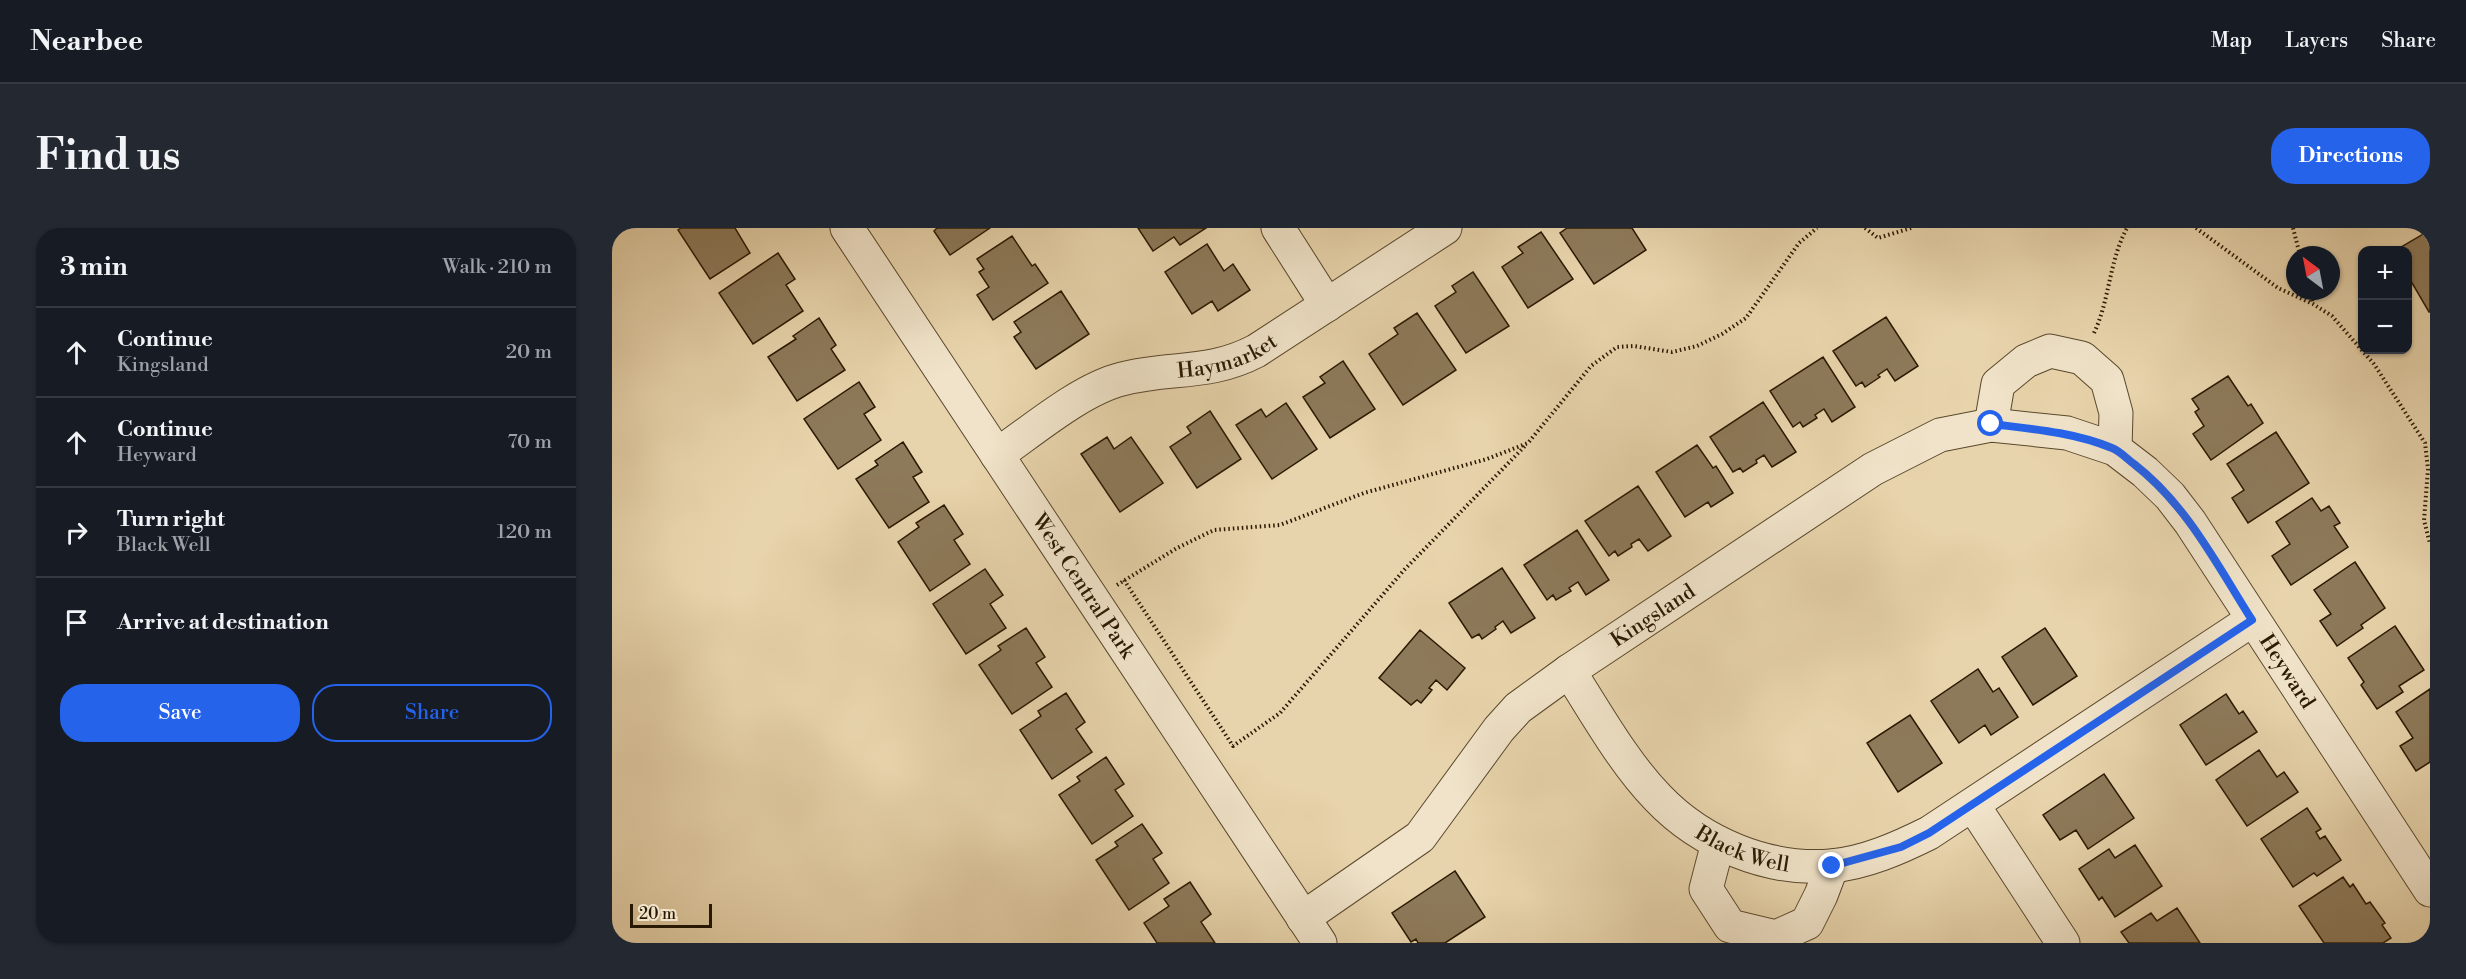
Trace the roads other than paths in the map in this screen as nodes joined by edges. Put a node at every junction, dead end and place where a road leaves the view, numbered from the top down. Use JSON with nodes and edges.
{"nodes":[{"id":1,"x":847,"y":228,"type":"edge"},
{"id":2,"x":1278,"y":228,"type":"edge"},
{"id":3,"x":1445,"y":228,"type":"edge"},
{"id":4,"x":1328,"y":304,"type":"junction"},
{"id":5,"x":1991,"y":424,"type":"junction"},
{"id":6,"x":2067,"y":434,"type":"joint"},
{"id":7,"x":2115,"y":449,"type":"junction"},
{"id":8,"x":997,"y":455,"type":"junction"},
{"id":9,"x":2252,"y":620,"type":"junction"},
{"id":10,"x":1569,"y":671,"type":"junction"},
{"id":11,"x":1974,"y":806,"type":"junction"},
{"id":12,"x":1718,"y":843,"type":"junction"},
{"id":13,"x":1832,"y":866,"type":"junction"},
{"id":14,"x":2430,"y":890,"type":"edge"},
{"id":15,"x":1311,"y":931,"type":"edge"},
{"id":16,"x":2063,"y":943,"type":"edge"}],
"edges":[{"from":1,"to":8,"type":"street","name":"West Central Park"},
{"from":2,"to":4,"type":"street"},
{"from":3,"to":4,"type":"street","name":"Haymarket"},
{"from":4,"to":8,"type":"street","name":"Haymarket"},
{"from":5,"to":6,"type":"street","name":"Kingsland"},
{"from":5,"to":7,"type":"street"},
{"from":5,"to":10,"type":"street","name":"Kingsland"},
{"from":6,"to":7,"type":"street","name":"Heyward"},
{"from":7,"to":9,"type":"street","name":"Heyward"},
{"from":8,"to":15,"type":"street","name":"West Central Park"},
{"from":9,"to":11,"type":"street","name":"Black Well"},
{"from":9,"to":14,"type":"street","name":"Heyward"},
{"from":10,"to":12,"type":"street","name":"Black Well"},
{"from":10,"to":15,"type":"street","name":"Kingsland"},
{"from":11,"to":13,"type":"street","name":"Black Well"},
{"from":11,"to":16,"type":"street"},
{"from":12,"to":13,"type":"street","name":"Black Well"},
{"from":12,"to":13,"type":"street"}]}
